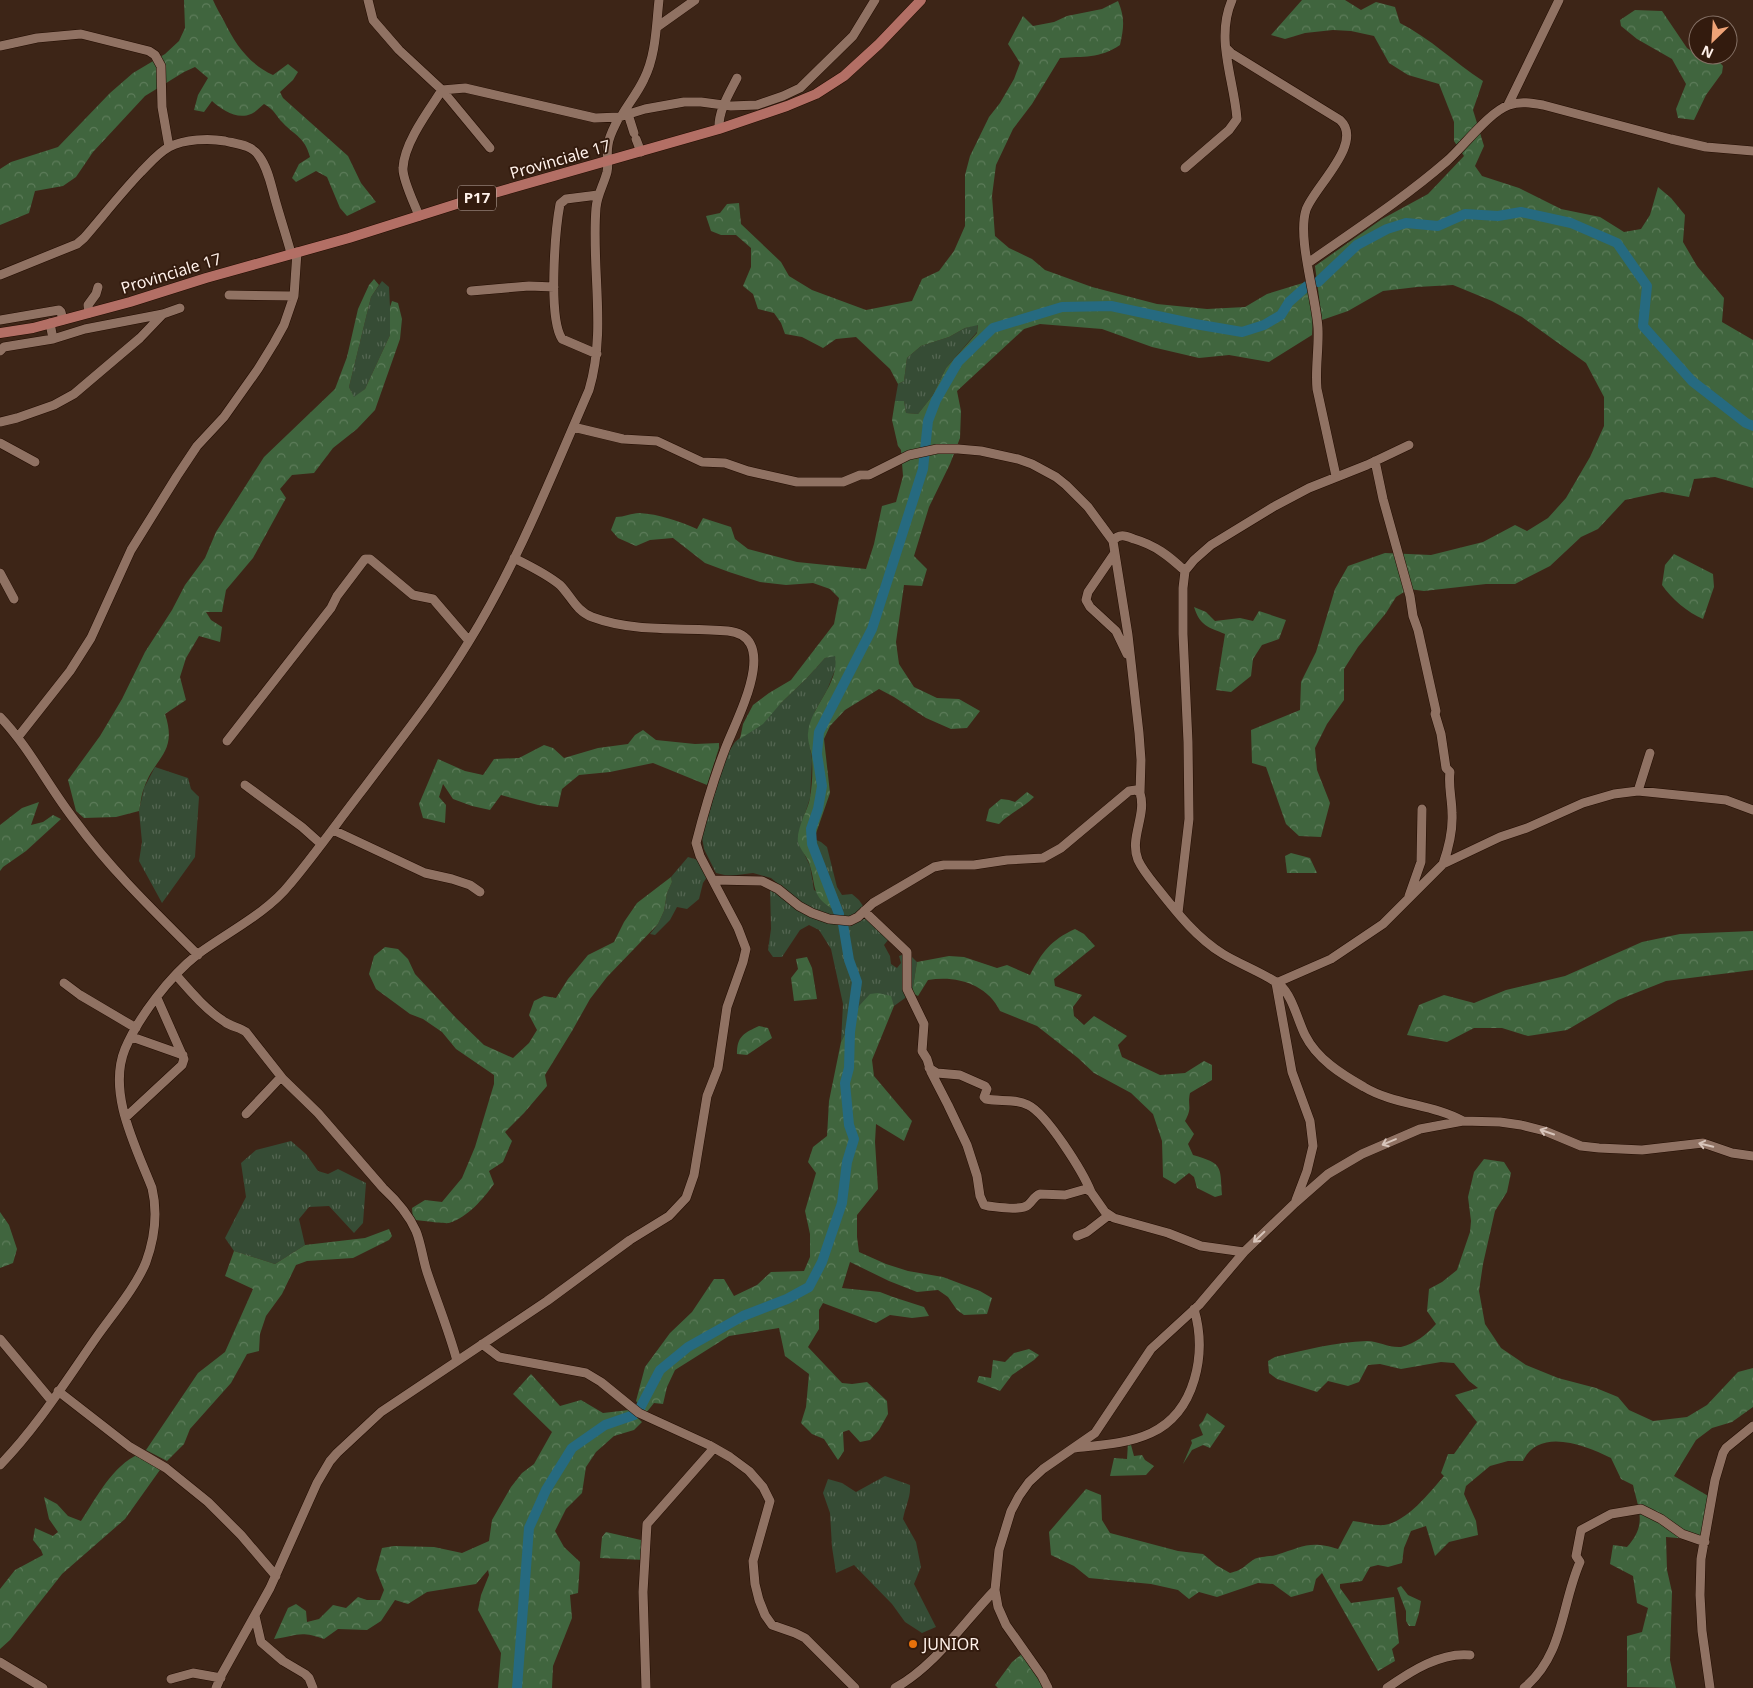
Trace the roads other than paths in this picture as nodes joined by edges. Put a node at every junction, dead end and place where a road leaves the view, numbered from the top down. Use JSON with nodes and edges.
{"nodes":[{"id":1,"x":368,"y":0,"type":"edge"},
{"id":2,"x":659,"y":0,"type":"edge"},
{"id":3,"x":695,"y":0,"type":"edge"},
{"id":4,"x":875,"y":0,"type":"edge"},
{"id":5,"x":921,"y":0,"type":"edge"},
{"id":6,"x":1232,"y":0,"type":"edge"},
{"id":7,"x":1559,"y":0,"type":"edge"},
{"id":8,"x":657,"y":27,"type":"junction"},
{"id":9,"x":0,"y":46,"type":"edge"},
{"id":10,"x":1226,"y":48,"type":"junction"},
{"id":11,"x":737,"y":78,"type":"dead end"},
{"id":12,"x":442,"y":90,"type":"junction"},
{"id":13,"x":1508,"y":105,"type":"junction"},
{"id":14,"x":723,"y":106,"type":"junction"},
{"id":15,"x":623,"y":115,"type":"junction"},
{"id":16,"x":719,"y":130,"type":"junction"},
{"id":17,"x":170,"y":147,"type":"junction"},
{"id":18,"x":490,"y":148,"type":"dead end"},
{"id":19,"x":1753,"y":151,"type":"edge"},
{"id":20,"x":641,"y":152,"type":"junction"},
{"id":21,"x":609,"y":161,"type":"junction"},
{"id":22,"x":1185,"y":168,"type":"dead end"},
{"id":23,"x":598,"y":195,"type":"junction"},
{"id":24,"x":419,"y":216,"type":"junction"},
{"id":25,"x":294,"y":252,"type":"junction"},
{"id":26,"x":1308,"y":264,"type":"junction"},
{"id":27,"x":0,"y":275,"type":"edge"},
{"id":28,"x":98,"y":287,"type":"dead end"},
{"id":29,"x":554,"y":287,"type":"junction"},
{"id":30,"x":471,"y":291,"type":"dead end"},
{"id":31,"x":229,"y":295,"type":"dead end"},
{"id":32,"x":294,"y":296,"type":"junction"},
{"id":33,"x":180,"y":308,"type":"dead end"},
{"id":34,"x":89,"y":313,"type":"junction"},
{"id":35,"x":163,"y":314,"type":"junction"},
{"id":36,"x":0,"y":320,"type":"edge"},
{"id":37,"x":63,"y":320,"type":"junction"},
{"id":38,"x":50,"y":324,"type":"junction"},
{"id":39,"x":0,"y":333,"type":"edge"},
{"id":40,"x":53,"y":340,"type":"junction"},
{"id":41,"x":0,"y":351,"type":"edge"},
{"id":42,"x":597,"y":354,"type":"junction"},
{"id":43,"x":0,"y":422,"type":"edge"},
{"id":44,"x":573,"y":428,"type":"junction"},
{"id":45,"x":0,"y":443,"type":"edge"},
{"id":46,"x":1410,"y":445,"type":"dead end"},
{"id":47,"x":1375,"y":461,"type":"junction"},
{"id":48,"x":35,"y":462,"type":"dead end"},
{"id":49,"x":1336,"y":476,"type":"junction"},
{"id":50,"x":1113,"y":541,"type":"junction"},
{"id":51,"x":1114,"y":554,"type":"junction"},
{"id":52,"x":514,"y":558,"type":"junction"},
{"id":53,"x":1185,"y":571,"type":"junction"},
{"id":54,"x":0,"y":572,"type":"edge"},
{"id":55,"x":14,"y":599,"type":"dead end"},
{"id":56,"x":470,"y":642,"type":"junction"},
{"id":57,"x":1130,"y":661,"type":"junction"},
{"id":58,"x":0,"y":717,"type":"edge"},
{"id":59,"x":18,"y":736,"type":"junction"},
{"id":60,"x":227,"y":741,"type":"dead end"},
{"id":61,"x":1650,"y":753,"type":"dead end"},
{"id":62,"x":245,"y":785,"type":"dead end"},
{"id":63,"x":1638,"y":791,"type":"junction"},
{"id":64,"x":1140,"y":793,"type":"junction"},
{"id":65,"x":1422,"y":810,"type":"dead end"},
{"id":66,"x":1753,"y":810,"type":"edge"},
{"id":67,"x":333,"y":830,"type":"junction"},
{"id":68,"x":321,"y":844,"type":"junction"},
{"id":69,"x":1443,"y":864,"type":"junction"},
{"id":70,"x":714,"y":880,"type":"junction"},
{"id":71,"x":480,"y":892,"type":"dead end"},
{"id":72,"x":1407,"y":900,"type":"junction"},
{"id":73,"x":864,"y":911,"type":"junction"},
{"id":74,"x":1178,"y":913,"type":"junction"},
{"id":75,"x":198,"y":955,"type":"junction"},
{"id":76,"x":176,"y":975,"type":"junction"},
{"id":77,"x":64,"y":983,"type":"dead end"},
{"id":78,"x":1276,"y":983,"type":"junction"},
{"id":79,"x":157,"y":998,"type":"junction"},
{"id":80,"x":136,"y":1028,"type":"junction"},
{"id":81,"x":132,"y":1037,"type":"junction"},
{"id":82,"x":183,"y":1055,"type":"junction"},
{"id":83,"x":929,"y":1068,"type":"junction"},
{"id":84,"x":281,"y":1076,"type":"junction"},
{"id":85,"x":246,"y":1114,"type":"dead end"},
{"id":86,"x":126,"y":1118,"type":"junction"},
{"id":87,"x":1463,"y":1121,"type":"junction"},
{"id":88,"x":1753,"y":1156,"type":"edge"},
{"id":89,"x":1091,"y":1192,"type":"junction"},
{"id":90,"x":1294,"y":1203,"type":"junction"},
{"id":91,"x":1109,"y":1215,"type":"junction"},
{"id":92,"x":1077,"y":1236,"type":"dead end"},
{"id":93,"x":1244,"y":1252,"type":"junction"},
{"id":94,"x":1194,"y":1309,"type":"junction"},
{"id":95,"x":0,"y":1339,"type":"edge"},
{"id":96,"x":482,"y":1344,"type":"junction"},
{"id":97,"x":457,"y":1361,"type":"junction"},
{"id":98,"x":58,"y":1391,"type":"junction"},
{"id":99,"x":51,"y":1400,"type":"junction"},
{"id":100,"x":1753,"y":1426,"type":"edge"},
{"id":101,"x":714,"y":1448,"type":"junction"},
{"id":102,"x":1074,"y":1448,"type":"junction"},
{"id":103,"x":0,"y":1465,"type":"edge"},
{"id":104,"x":1704,"y":1542,"type":"junction"},
{"id":105,"x":276,"y":1576,"type":"junction"},
{"id":106,"x":995,"y":1590,"type":"junction"},
{"id":107,"x":255,"y":1616,"type":"junction"},
{"id":108,"x":1470,"y":1655,"type":"dead end"},
{"id":109,"x":0,"y":1662,"type":"edge"},
{"id":110,"x":221,"y":1678,"type":"junction"},
{"id":111,"x":171,"y":1679,"type":"dead end"},
{"id":112,"x":43,"y":1688,"type":"edge"},
{"id":113,"x":216,"y":1688,"type":"edge"},
{"id":114,"x":313,"y":1688,"type":"edge"},
{"id":115,"x":646,"y":1688,"type":"edge"},
{"id":116,"x":855,"y":1688,"type":"edge"},
{"id":117,"x":895,"y":1688,"type":"edge"},
{"id":118,"x":1048,"y":1688,"type":"edge"},
{"id":119,"x":1387,"y":1688,"type":"edge"},
{"id":120,"x":1524,"y":1688,"type":"edge"},
{"id":121,"x":1710,"y":1688,"type":"edge"}],
"edges":[{"from":1,"to":12,"type":"street"},
{"from":2,"to":8,"type":"street"},
{"from":3,"to":8,"type":"street"},
{"from":4,"to":14,"type":"street"},
{"from":5,"to":16,"type":"main road","name":"Provinciale 17","number":"P17"},
{"from":6,"to":10,"type":"street"},
{"from":7,"to":13,"type":"street"},
{"from":8,"to":15,"type":"street"},
{"from":9,"to":17,"type":"street"},
{"from":10,"to":22,"type":"street"},
{"from":10,"to":26,"type":"street"},
{"from":11,"to":14,"type":"street"},
{"from":12,"to":15,"type":"street"},
{"from":12,"to":18,"type":"street"},
{"from":12,"to":24,"type":"street"},
{"from":13,"to":19,"type":"street"},
{"from":13,"to":26,"type":"street"},
{"from":14,"to":15,"type":"street"},
{"from":14,"to":16,"type":"street"},
{"from":15,"to":20,"type":"street"},
{"from":15,"to":21,"type":"street"},
{"from":16,"to":20,"type":"main road","name":"Provinciale 17","number":"P17"},
{"from":17,"to":25,"type":"street"},
{"from":17,"to":27,"type":"street"},
{"from":20,"to":21,"type":"main road","name":"Provinciale 17","number":"P17"},
{"from":21,"to":23,"type":"street"},
{"from":21,"to":24,"type":"main road","name":"Provinciale 17","number":"P17"},
{"from":23,"to":29,"type":"street"},
{"from":23,"to":42,"type":"street"},
{"from":24,"to":25,"type":"main road","name":"Provinciale 17","number":"P17"},
{"from":25,"to":32,"type":"street"},
{"from":25,"to":34,"type":"main road","name":"Provinciale 17","number":"P17"},
{"from":26,"to":49,"type":"street"},
{"from":28,"to":34,"type":"street"},
{"from":29,"to":30,"type":"street"},
{"from":29,"to":42,"type":"street"},
{"from":31,"to":32,"type":"street"},
{"from":32,"to":59,"type":"street"},
{"from":33,"to":35,"type":"street"},
{"from":34,"to":37,"type":"main road","name":"Provinciale 17","number":"P17"},
{"from":35,"to":40,"type":"street"},
{"from":35,"to":43,"type":"street"},
{"from":36,"to":37,"type":"street"},
{"from":37,"to":38,"type":"main road","name":"Provinciale 17","number":"P17"},
{"from":38,"to":39,"type":"main road","name":"Provinciale 17","number":"P17"},
{"from":38,"to":40,"type":"street"},
{"from":40,"to":41,"type":"street"},
{"from":42,"to":44,"type":"street"},
{"from":44,"to":50,"type":"street"},
{"from":44,"to":52,"type":"street"},
{"from":45,"to":48,"type":"street"},
{"from":46,"to":47,"type":"street"},
{"from":47,"to":49,"type":"street"},
{"from":47,"to":69,"type":"street"},
{"from":49,"to":53,"type":"street"},
{"from":50,"to":51,"type":"street"},
{"from":50,"to":53,"type":"street"},
{"from":51,"to":57,"type":"street"},
{"from":51,"to":57,"type":"street"},
{"from":52,"to":56,"type":"street"},
{"from":52,"to":70,"type":"street"},
{"from":53,"to":74,"type":"street"},
{"from":54,"to":55,"type":"street"},
{"from":56,"to":60,"type":"street"},
{"from":56,"to":67,"type":"street"},
{"from":57,"to":64,"type":"street"},
{"from":58,"to":59,"type":"street"},
{"from":59,"to":75,"type":"street"},
{"from":61,"to":63,"type":"street"},
{"from":62,"to":68,"type":"street"},
{"from":63,"to":66,"type":"street"},
{"from":63,"to":69,"type":"street"},
{"from":64,"to":73,"type":"street"},
{"from":64,"to":74,"type":"street"},
{"from":65,"to":72,"type":"street"},
{"from":67,"to":68,"type":"street"},
{"from":67,"to":71,"type":"street"},
{"from":68,"to":75,"type":"street"},
{"from":69,"to":72,"type":"street"},
{"from":70,"to":73,"type":"street"},
{"from":70,"to":96,"type":"street"},
{"from":72,"to":78,"type":"street"},
{"from":73,"to":83,"type":"street"},
{"from":74,"to":78,"type":"street"},
{"from":75,"to":76,"type":"street"},
{"from":76,"to":79,"type":"street"},
{"from":76,"to":84,"type":"street"},
{"from":77,"to":80,"type":"street"},
{"from":78,"to":87,"type":"street"},
{"from":78,"to":90,"type":"street"},
{"from":79,"to":80,"type":"street"},
{"from":79,"to":82,"type":"street"},
{"from":80,"to":81,"type":"street"},
{"from":81,"to":82,"type":"street"},
{"from":81,"to":86,"type":"street"},
{"from":82,"to":86,"type":"street"},
{"from":83,"to":89,"type":"street"},
{"from":83,"to":89,"type":"street"},
{"from":84,"to":85,"type":"street"},
{"from":84,"to":97,"type":"street"},
{"from":86,"to":98,"type":"street"},
{"from":88,"to":87,"type":"street","one_way":true},
{"from":87,"to":90,"type":"street","one_way":true},
{"from":89,"to":91,"type":"street"},
{"from":90,"to":93,"type":"street","one_way":true},
{"from":91,"to":92,"type":"street"},
{"from":91,"to":93,"type":"street"},
{"from":93,"to":94,"type":"street"},
{"from":94,"to":102,"type":"street"},
{"from":94,"to":102,"type":"street"},
{"from":95,"to":99,"type":"street"},
{"from":96,"to":97,"type":"street"},
{"from":96,"to":101,"type":"street"},
{"from":97,"to":105,"type":"street"},
{"from":98,"to":99,"type":"street"},
{"from":98,"to":105,"type":"street"},
{"from":99,"to":103,"type":"street"},
{"from":100,"to":104,"type":"street"},
{"from":101,"to":115,"type":"street"},
{"from":101,"to":116,"type":"street"},
{"from":102,"to":106,"type":"street"},
{"from":104,"to":120,"type":"street"},
{"from":104,"to":121,"type":"street"},
{"from":105,"to":107,"type":"street"},
{"from":106,"to":117,"type":"street"},
{"from":106,"to":118,"type":"street"},
{"from":107,"to":110,"type":"street"},
{"from":107,"to":114,"type":"street"},
{"from":108,"to":119,"type":"street"},
{"from":109,"to":112,"type":"street"},
{"from":110,"to":111,"type":"street"},
{"from":110,"to":113,"type":"street"}]}
